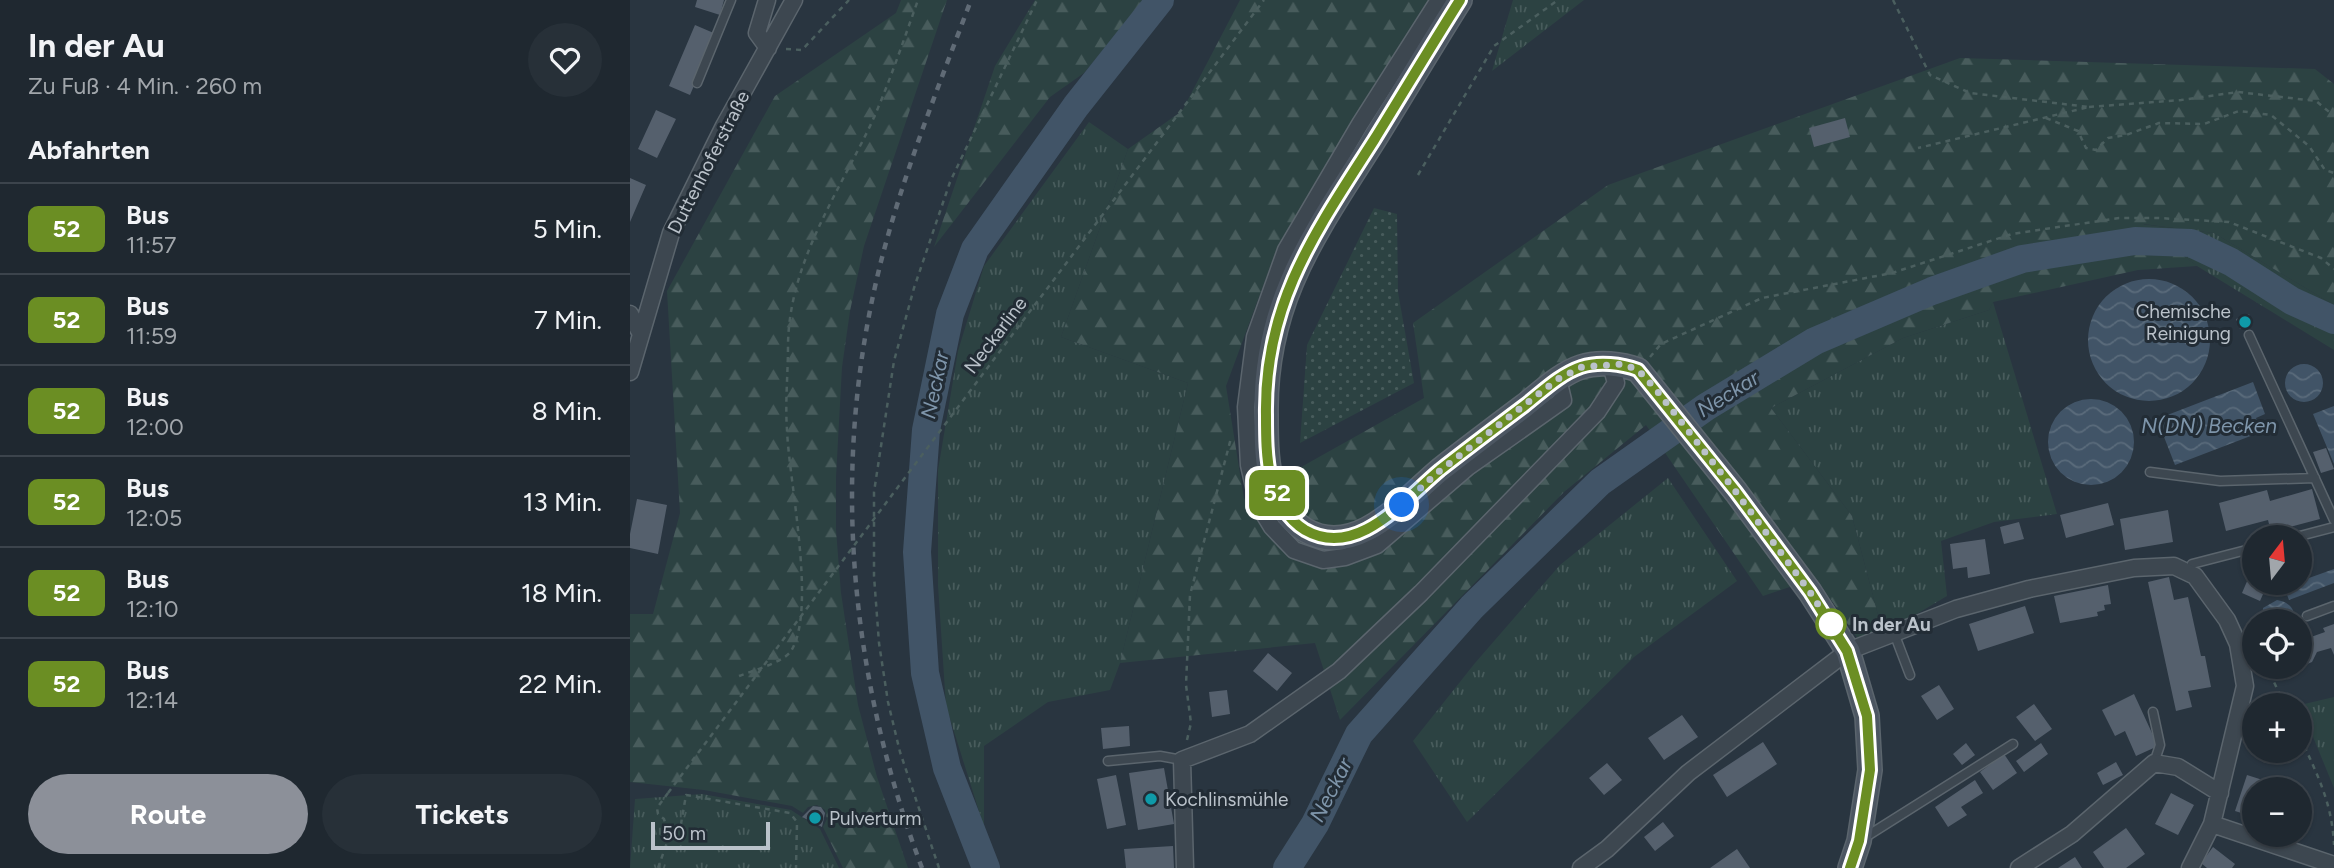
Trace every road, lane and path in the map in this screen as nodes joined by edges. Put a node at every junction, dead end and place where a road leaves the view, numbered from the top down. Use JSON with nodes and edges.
{"nodes":[{"id":1,"x":731,"y":0,"type":"edge"},
{"id":2,"x":767,"y":0,"type":"edge"},
{"id":3,"x":794,"y":0,"type":"edge"},
{"id":4,"x":849,"y":0,"type":"edge"},
{"id":5,"x":918,"y":0,"type":"edge"},
{"id":6,"x":1037,"y":0,"type":"edge"},
{"id":7,"x":1264,"y":0,"type":"edge"},
{"id":8,"x":1439,"y":0,"type":"edge"},
{"id":9,"x":1460,"y":0,"type":"edge"},
{"id":10,"x":1558,"y":0,"type":"edge"},
{"id":11,"x":1893,"y":0,"type":"edge"},
{"id":12,"x":768,"y":48,"type":"junction"},
{"id":13,"x":802,"y":50,"type":"dead end"},
{"id":14,"x":697,"y":83,"type":"dead end"},
{"id":15,"x":2089,"y":107,"type":"junction"},
{"id":16,"x":2334,"y":116,"type":"edge"},
{"id":17,"x":2045,"y":117,"type":"junction"},
{"id":18,"x":1918,"y":148,"type":"dead end"},
{"id":19,"x":2334,"y":173,"type":"edge"},
{"id":20,"x":1418,"y":175,"type":"dead end"},
{"id":21,"x":2334,"y":269,"type":"edge"},
{"id":22,"x":630,"y":314,"type":"edge"},
{"id":23,"x":641,"y":334,"type":"junction"},
{"id":24,"x":2249,"y":335,"type":"dead end"},
{"id":25,"x":1611,"y":365,"type":"junction"},
{"id":26,"x":630,"y":372,"type":"edge"},
{"id":27,"x":1558,"y":379,"type":"junction"},
{"id":28,"x":1646,"y":379,"type":"junction"},
{"id":29,"x":1232,"y":435,"type":"dead end"},
{"id":30,"x":2150,"y":472,"type":"dead end"},
{"id":31,"x":2315,"y":478,"type":"junction"},
{"id":32,"x":2334,"y":520,"type":"edge"},
{"id":33,"x":2334,"y":527,"type":"edge"},
{"id":34,"x":2312,"y":533,"type":"edge"},
{"id":35,"x":2242,"y":551,"type":"edge"},
{"id":36,"x":2192,"y":564,"type":"joint"},
{"id":37,"x":2174,"y":566,"type":"junction"},
{"id":38,"x":2334,"y":606,"type":"edge"},
{"id":39,"x":2312,"y":614,"type":"edge"},
{"id":40,"x":1894,"y":633,"type":"junction"},
{"id":41,"x":1847,"y":651,"type":"junction"},
{"id":42,"x":1910,"y":675,"type":"dead end"},
{"id":43,"x":739,"y":676,"type":"dead end"},
{"id":44,"x":2153,"y":712,"type":"dead end"},
{"id":45,"x":2012,"y":744,"type":"dead end"},
{"id":46,"x":1182,"y":760,"type":"junction"},
{"id":47,"x":1108,"y":761,"type":"dead end"},
{"id":48,"x":2154,"y":763,"type":"junction"},
{"id":49,"x":2312,"y":763,"type":"edge"},
{"id":50,"x":2220,"y":793,"type":"junction"},
{"id":51,"x":2212,"y":824,"type":"junction"},
{"id":52,"x":669,"y":837,"type":"junction"},
{"id":53,"x":1859,"y":841,"type":"junction"},
{"id":54,"x":2334,"y":845,"type":"edge"},
{"id":55,"x":2333,"y":860,"type":"edge"},
{"id":56,"x":658,"y":868,"type":"edge"},
{"id":57,"x":796,"y":868,"type":"edge"},
{"id":58,"x":939,"y":868,"type":"edge"},
{"id":59,"x":1185,"y":868,"type":"edge"},
{"id":60,"x":1581,"y":868,"type":"edge"},
{"id":61,"x":1850,"y":868,"type":"edge"},
{"id":62,"x":2019,"y":868,"type":"edge"},
{"id":63,"x":2190,"y":868,"type":"edge"}],
"edges":[{"from":1,"to":14,"type":"lane"},
{"from":2,"to":12,"type":"street"},
{"from":3,"to":12,"type":"street","name":"Duttenhoferstraße"},
{"from":4,"to":13,"type":"path"},
{"from":5,"to":43,"type":"path"},
{"from":6,"to":58,"type":"path"},
{"from":7,"to":52,"type":"path","name":"Neckarline","bridge":true},
{"from":8,"to":27,"type":"street"},
{"from":9,"to":27,"type":"main road"},
{"from":10,"to":20,"type":"path"},
{"from":11,"to":15,"type":"path"},
{"from":12,"to":23,"type":"street","name":"Duttenhoferstraße"},
{"from":15,"to":16,"type":"path"},
{"from":15,"to":17,"type":"path"},
{"from":17,"to":18,"type":"path"},
{"from":17,"to":19,"type":"path"},
{"from":21,"to":28,"type":"path"},
{"from":22,"to":23,"type":"street"},
{"from":23,"to":26,"type":"street","name":"Duttenhoferstraße"},
{"from":24,"to":31,"type":"lane"},
{"from":25,"to":27,"type":"main road"},
{"from":25,"to":28,"type":"main road"},
{"from":25,"to":46,"type":"street"},
{"from":28,"to":41,"type":"main road"},
{"from":29,"to":46,"type":"path"},
{"from":30,"to":31,"type":"lane"},
{"from":31,"to":32,"type":"lane"},
{"from":33,"to":34,"type":"lane"},
{"from":35,"to":36,"type":"lane"},
{"from":36,"to":37,"type":"street"},
{"from":37,"to":40,"type":"street"},
{"from":37,"to":50,"type":"street"},
{"from":38,"to":39,"type":"lane"},
{"from":40,"to":41,"type":"street"},
{"from":40,"to":42,"type":"lane"},
{"from":41,"to":53,"type":"main road"},
{"from":41,"to":60,"type":"street"},
{"from":44,"to":48,"type":"lane"},
{"from":45,"to":53,"type":"lane"},
{"from":46,"to":47,"type":"lane"},
{"from":46,"to":59,"type":"street"},
{"from":48,"to":50,"type":"street"},
{"from":48,"to":62,"type":"street"},
{"from":49,"to":54,"type":"path"},
{"from":50,"to":51,"type":"street"},
{"from":51,"to":55,"type":"street"},
{"from":51,"to":63,"type":"street"},
{"from":52,"to":56,"type":"path"},
{"from":52,"to":57,"type":"path"},
{"from":53,"to":61,"type":"main road"}]}
